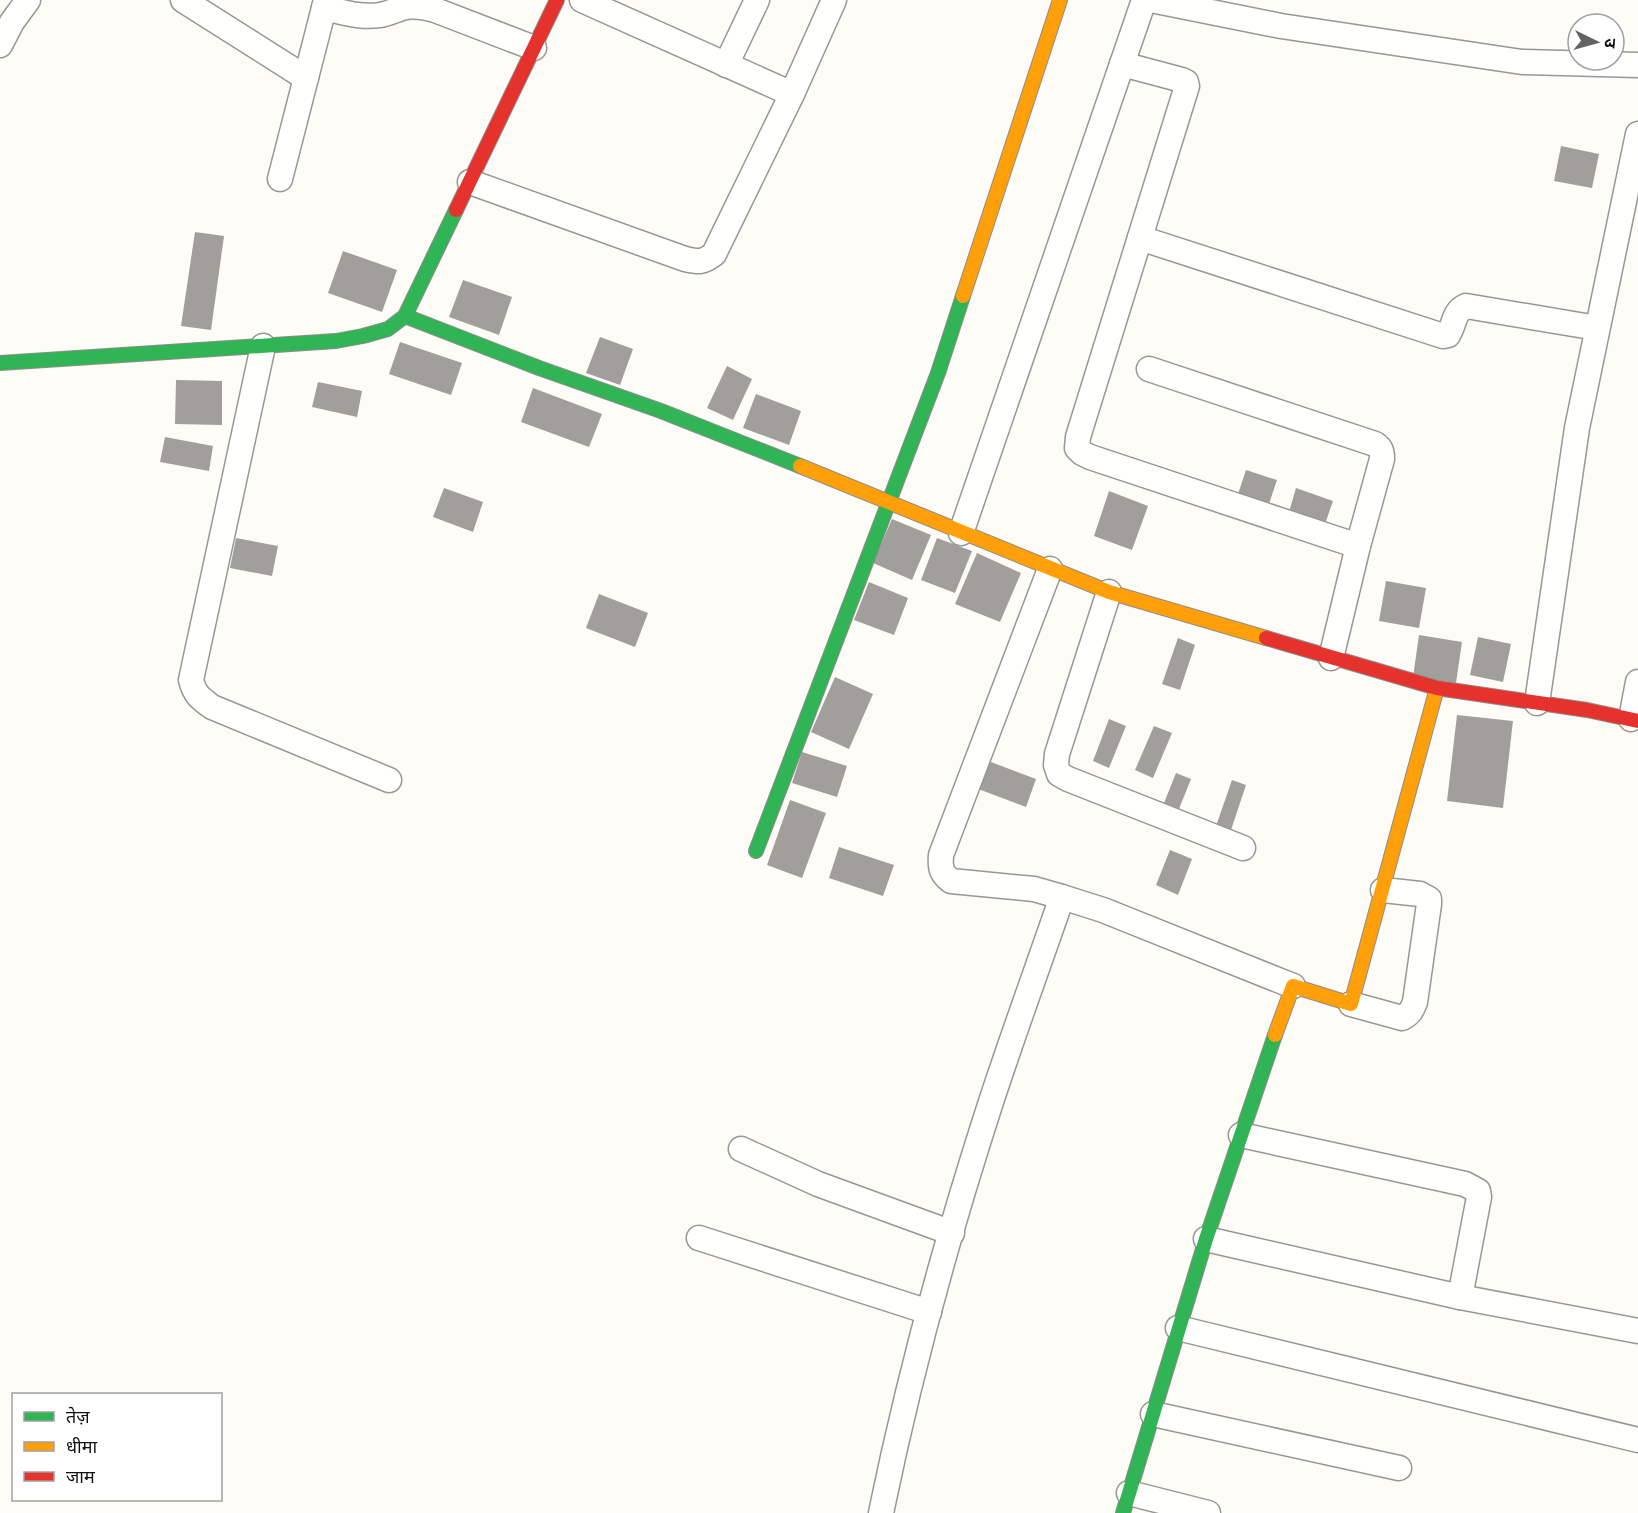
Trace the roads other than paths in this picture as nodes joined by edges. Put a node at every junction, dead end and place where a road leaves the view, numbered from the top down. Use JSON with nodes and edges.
{"nodes":[{"id":1,"x":28,"y":0,"type":"edge"},
{"id":2,"x":183,"y":0,"type":"edge"},
{"id":3,"x":557,"y":0,"type":"edge"},
{"id":4,"x":582,"y":0,"type":"edge"},
{"id":5,"x":757,"y":0,"type":"edge"},
{"id":6,"x":834,"y":0,"type":"edge"},
{"id":7,"x":1060,"y":0,"type":"edge"},
{"id":8,"x":1155,"y":1,"type":"edge"},
{"id":9,"x":325,"y":4,"type":"edge"},
{"id":10,"x":0,"y":45,"type":"edge"},
{"id":11,"x":534,"y":48,"type":"junction"},
{"id":12,"x":1122,"y":64,"type":"junction"},
{"id":13,"x":726,"y":65,"type":"junction"},
{"id":14,"x":1638,"y":65,"type":"edge"},
{"id":15,"x":306,"y":78,"type":"junction"},
{"id":16,"x":792,"y":94,"type":"junction"},
{"id":17,"x":1638,"y":134,"type":"edge"},
{"id":18,"x":280,"y":179,"type":"dead end"},
{"id":19,"x":470,"y":182,"type":"junction"},
{"id":20,"x":1140,"y":238,"type":"junction"},
{"id":21,"x":405,"y":316,"type":"junction"},
{"id":22,"x":1597,"y":328,"type":"junction"},
{"id":23,"x":263,"y":346,"type":"junction"},
{"id":24,"x":0,"y":363,"type":"edge"},
{"id":25,"x":1149,"y":369,"type":"dead end"},
{"id":26,"x":890,"y":502,"type":"junction"},
{"id":27,"x":961,"y":533,"type":"junction"},
{"id":28,"x":1358,"y":546,"type":"junction"},
{"id":29,"x":1050,"y":569,"type":"junction"},
{"id":30,"x":1109,"y":592,"type":"junction"},
{"id":31,"x":1331,"y":658,"type":"junction"},
{"id":32,"x":1638,"y":681,"type":"edge"},
{"id":33,"x":1437,"y":688,"type":"junction"},
{"id":34,"x":1537,"y":703,"type":"junction"},
{"id":35,"x":1634,"y":720,"type":"edge"},
{"id":36,"x":389,"y":780,"type":"dead end"},
{"id":37,"x":1243,"y":848,"type":"dead end"},
{"id":38,"x":756,"y":851,"type":"dead end"},
{"id":39,"x":1383,"y":890,"type":"junction"},
{"id":40,"x":1062,"y":897,"type":"junction"},
{"id":41,"x":1293,"y":986,"type":"junction"},
{"id":42,"x":1351,"y":1004,"type":"junction"},
{"id":43,"x":1241,"y":1135,"type":"junction"},
{"id":44,"x":741,"y":1149,"type":"dead end"},
{"id":45,"x":952,"y":1233,"type":"junction"},
{"id":46,"x":699,"y":1238,"type":"dead end"},
{"id":47,"x":1206,"y":1239,"type":"junction"},
{"id":48,"x":1460,"y":1297,"type":"junction"},
{"id":49,"x":929,"y":1312,"type":"junction"},
{"id":50,"x":1178,"y":1328,"type":"junction"},
{"id":51,"x":1638,"y":1331,"type":"edge"},
{"id":52,"x":1153,"y":1414,"type":"junction"},
{"id":53,"x":1638,"y":1440,"type":"edge"},
{"id":54,"x":1399,"y":1468,"type":"dead end"},
{"id":55,"x":1126,"y":1503,"type":"edge"},
{"id":56,"x":881,"y":1513,"type":"edge"},
{"id":57,"x":1208,"y":1513,"type":"edge"}],
"edges":[{"from":1,"to":10,"type":"street"},
{"from":2,"to":15,"type":"street"},
{"from":3,"to":11,"type":"street"},
{"from":4,"to":13,"type":"street"},
{"from":5,"to":13,"type":"street"},
{"from":6,"to":16,"type":"street"},
{"from":7,"to":26,"type":"street"},
{"from":8,"to":12,"type":"street"},
{"from":8,"to":14,"type":"street"},
{"from":9,"to":11,"type":"street"},
{"from":9,"to":15,"type":"street"},
{"from":11,"to":19,"type":"street"},
{"from":12,"to":20,"type":"street"},
{"from":12,"to":27,"type":"street"},
{"from":13,"to":16,"type":"street"},
{"from":15,"to":18,"type":"street"},
{"from":16,"to":19,"type":"street"},
{"from":17,"to":22,"type":"street"},
{"from":19,"to":21,"type":"street"},
{"from":20,"to":22,"type":"street"},
{"from":20,"to":28,"type":"street"},
{"from":21,"to":23,"type":"street"},
{"from":21,"to":26,"type":"street"},
{"from":22,"to":34,"type":"street"},
{"from":23,"to":24,"type":"street"},
{"from":23,"to":36,"type":"street"},
{"from":25,"to":28,"type":"street"},
{"from":26,"to":27,"type":"street"},
{"from":26,"to":38,"type":"street"},
{"from":27,"to":29,"type":"street"},
{"from":28,"to":31,"type":"street"},
{"from":29,"to":30,"type":"street"},
{"from":29,"to":40,"type":"street"},
{"from":30,"to":31,"type":"street"},
{"from":30,"to":37,"type":"street"},
{"from":31,"to":33,"type":"street"},
{"from":32,"to":35,"type":"street"},
{"from":33,"to":34,"type":"street"},
{"from":33,"to":39,"type":"street"},
{"from":34,"to":35,"type":"street"},
{"from":39,"to":42,"type":"street"},
{"from":39,"to":42,"type":"street"},
{"from":40,"to":41,"type":"street"},
{"from":40,"to":45,"type":"street"},
{"from":41,"to":42,"type":"street"},
{"from":41,"to":43,"type":"street"},
{"from":43,"to":47,"type":"street"},
{"from":43,"to":48,"type":"street"},
{"from":44,"to":45,"type":"street"},
{"from":45,"to":49,"type":"street"},
{"from":46,"to":49,"type":"street"},
{"from":47,"to":48,"type":"street"},
{"from":47,"to":50,"type":"street"},
{"from":48,"to":51,"type":"street"},
{"from":49,"to":56,"type":"street"},
{"from":50,"to":52,"type":"street"},
{"from":50,"to":53,"type":"street"},
{"from":52,"to":54,"type":"street"},
{"from":52,"to":55,"type":"street"},
{"from":55,"to":57,"type":"street"}]}
